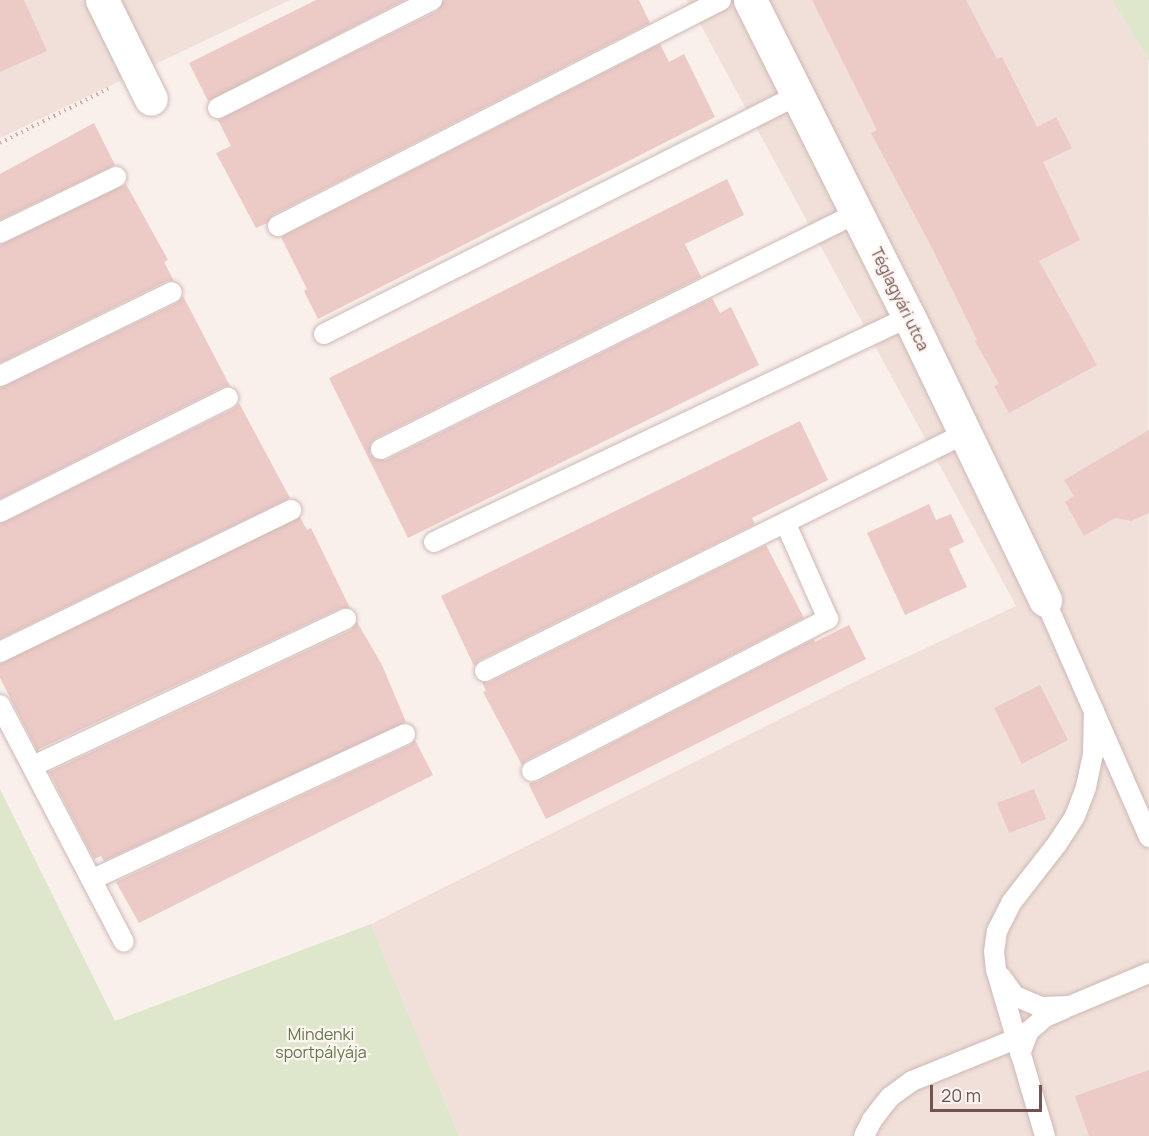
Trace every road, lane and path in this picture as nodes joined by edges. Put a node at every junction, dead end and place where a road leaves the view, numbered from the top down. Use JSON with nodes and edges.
{"nodes":[{"id":1,"x":102,"y":0,"type":"edge"},
{"id":2,"x":432,"y":0,"type":"edge"},
{"id":3,"x":721,"y":0,"type":"edge"},
{"id":4,"x":750,"y":0,"type":"edge"},
{"id":5,"x":145,"y":86,"type":"joint"},
{"id":6,"x":798,"y":95,"type":"junction"},
{"id":7,"x":218,"y":108,"type":"dead end"},
{"id":8,"x":0,"y":143,"type":"edge"},
{"id":9,"x":116,"y":177,"type":"dead end"},
{"id":10,"x":857,"y":213,"type":"junction"},
{"id":11,"x":278,"y":226,"type":"dead end"},
{"id":12,"x":0,"y":233,"type":"edge"},
{"id":13,"x":172,"y":292,"type":"dead end"},
{"id":14,"x":909,"y":317,"type":"junction"},
{"id":15,"x":324,"y":334,"type":"dead end"},
{"id":16,"x":0,"y":376,"type":"edge"},
{"id":17,"x":228,"y":398,"type":"dead end"},
{"id":18,"x":966,"y":433,"type":"junction"},
{"id":19,"x":381,"y":450,"type":"dead end"},
{"id":20,"x":291,"y":510,"type":"dead end"},
{"id":21,"x":0,"y":512,"type":"edge"},
{"id":22,"x":786,"y":524,"type":"junction"},
{"id":23,"x":434,"y":542,"type":"dead end"},
{"id":24,"x":1045,"y":600,"type":"joint"},
{"id":25,"x":346,"y":619,"type":"dead end"},
{"id":26,"x":0,"y":652,"type":"edge"},
{"id":27,"x":485,"y":671,"type":"dead end"},
{"id":28,"x":0,"y":705,"type":"edge"},
{"id":29,"x":1094,"y":711,"type":"junction"},
{"id":30,"x":405,"y":734,"type":"dead end"},
{"id":31,"x":33,"y":766,"type":"junction"},
{"id":32,"x":532,"y":771,"type":"dead end"},
{"id":33,"x":1149,"y":837,"type":"edge"},
{"id":34,"x":93,"y":879,"type":"junction"},
{"id":35,"x":124,"y":942,"type":"dead end"},
{"id":36,"x":996,"y":970,"type":"junction"},
{"id":37,"x":1147,"y":975,"type":"edge"},
{"id":38,"x":1070,"y":1006,"type":"junction"},
{"id":39,"x":1018,"y":1047,"type":"junction"},
{"id":40,"x":864,"y":1136,"type":"edge"},
{"id":41,"x":1045,"y":1136,"type":"edge"}],
"edges":[{"from":1,"to":5,"type":"street"},
{"from":2,"to":7,"type":"lane"},
{"from":3,"to":11,"type":"lane"},
{"from":4,"to":6,"type":"street","name":"Téglagyári utca"},
{"from":5,"to":8,"type":"path"},
{"from":6,"to":10,"type":"street","name":"Téglagyári utca"},
{"from":6,"to":15,"type":"lane"},
{"from":9,"to":12,"type":"lane"},
{"from":10,"to":14,"type":"street","name":"Téglagyári utca"},
{"from":10,"to":19,"type":"lane"},
{"from":13,"to":16,"type":"lane"},
{"from":14,"to":18,"type":"street","name":"Téglagyári utca"},
{"from":14,"to":23,"type":"lane"},
{"from":17,"to":21,"type":"lane"},
{"from":18,"to":22,"type":"lane"},
{"from":18,"to":24,"type":"street","name":"Téglagyári utca"},
{"from":20,"to":26,"type":"lane"},
{"from":22,"to":27,"type":"lane"},
{"from":22,"to":32,"type":"lane"},
{"from":24,"to":29,"type":"lane"},
{"from":25,"to":31,"type":"lane"},
{"from":28,"to":31,"type":"lane"},
{"from":29,"to":33,"type":"lane"},
{"from":29,"to":36,"type":"lane"},
{"from":30,"to":34,"type":"lane"},
{"from":31,"to":34,"type":"lane"},
{"from":34,"to":35,"type":"lane"},
{"from":36,"to":38,"type":"lane"},
{"from":36,"to":39,"type":"lane"},
{"from":37,"to":38,"type":"lane"},
{"from":38,"to":39,"type":"lane"},
{"from":39,"to":40,"type":"lane"},
{"from":39,"to":41,"type":"lane"}]}
